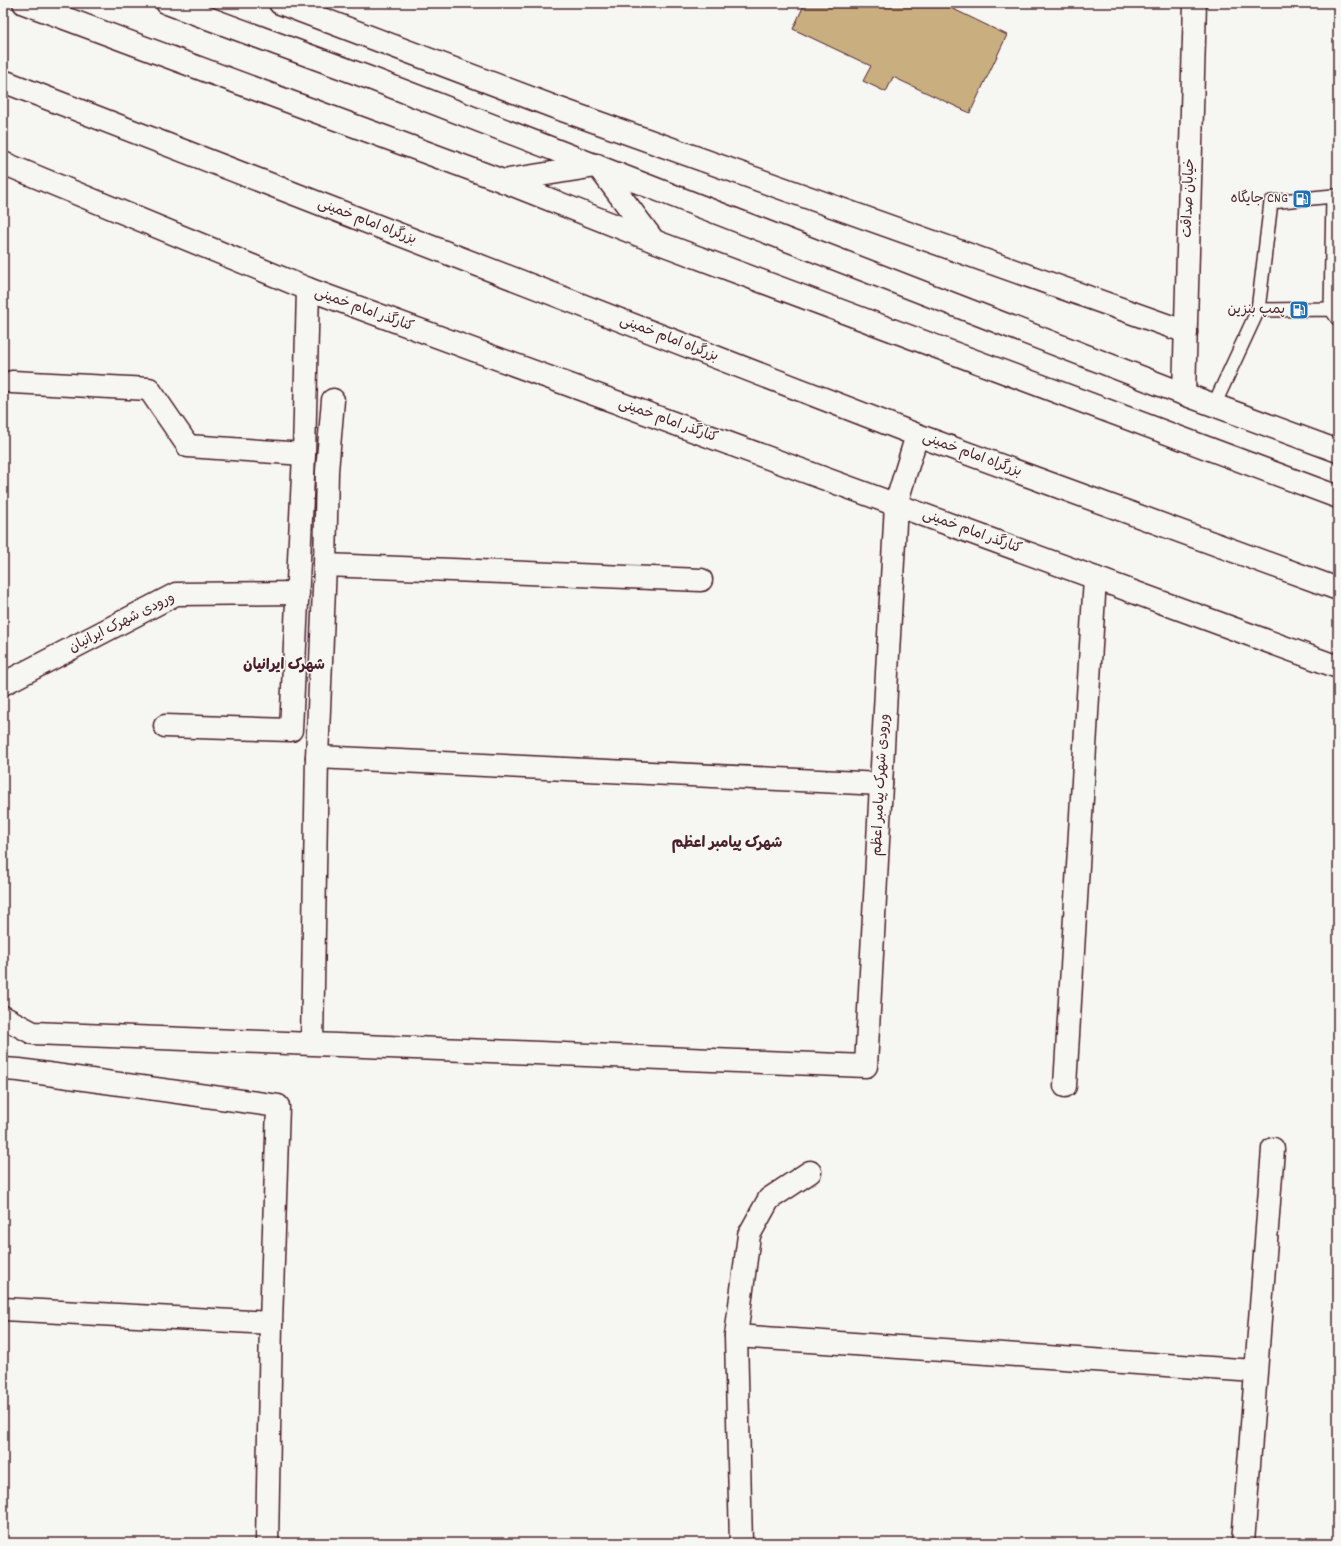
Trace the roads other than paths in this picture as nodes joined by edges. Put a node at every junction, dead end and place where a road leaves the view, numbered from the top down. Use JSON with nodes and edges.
{"nodes":[{"id":1,"x":24,"y":3,"type":"edge"},
{"id":2,"x":167,"y":3,"type":"edge"},
{"id":3,"x":280,"y":3,"type":"edge"},
{"id":4,"x":1195,"y":3,"type":"edge"},
{"id":5,"x":3,"y":81,"type":"edge"},
{"id":6,"x":3,"y":163,"type":"edge"},
{"id":7,"x":597,"y":165,"type":"junction"},
{"id":8,"x":503,"y":181,"type":"junction"},
{"id":9,"x":654,"y":241,"type":"junction"},
{"id":10,"x":308,"y":289,"type":"junction"},
{"id":11,"x":1258,"y":310,"type":"junction"},
{"id":12,"x":1335,"y":314,"type":"edge"},
{"id":13,"x":1186,"y":332,"type":"junction"},
{"id":14,"x":12,"y":382,"type":"dead end"},
{"id":15,"x":1184,"y":394,"type":"junction"},
{"id":16,"x":333,"y":400,"type":"dead end"},
{"id":17,"x":1214,"y":405,"type":"junction"},
{"id":18,"x":917,"y":435,"type":"junction"},
{"id":19,"x":1338,"y":451,"type":"edge"},
{"id":20,"x":304,"y":454,"type":"junction"},
{"id":21,"x":1338,"y":497,"type":"edge"},
{"id":22,"x":896,"y":504,"type":"junction"},
{"id":23,"x":326,"y":565,"type":"junction"},
{"id":24,"x":1095,"y":578,"type":"junction"},
{"id":25,"x":701,"y":580,"type":"dead end"},
{"id":26,"x":1338,"y":589,"type":"edge"},
{"id":27,"x":298,"y":593,"type":"junction"},
{"id":28,"x":1338,"y":667,"type":"edge"},
{"id":29,"x":3,"y":684,"type":"edge"},
{"id":30,"x":165,"y":726,"type":"dead end"},
{"id":31,"x":318,"y":757,"type":"junction"},
{"id":32,"x":881,"y":784,"type":"junction"},
{"id":33,"x":3,"y":1018,"type":"edge"},
{"id":34,"x":312,"y":1043,"type":"junction"},
{"id":35,"x":3,"y":1069,"type":"edge"},
{"id":36,"x":1065,"y":1086,"type":"dead end"},
{"id":37,"x":1273,"y":1149,"type":"dead end"},
{"id":38,"x":810,"y":1172,"type":"dead end"},
{"id":39,"x":3,"y":1309,"type":"edge"},
{"id":40,"x":271,"y":1323,"type":"junction"},
{"id":41,"x":736,"y":1336,"type":"junction"},
{"id":42,"x":1255,"y":1371,"type":"junction"},
{"id":43,"x":267,"y":1543,"type":"edge"},
{"id":44,"x":741,"y":1543,"type":"edge"},
{"id":45,"x":1243,"y":1543,"type":"edge"}],
"edges":[{"from":1,"to":8,"type":"main road"},
{"from":2,"to":7,"type":"main road"},
{"from":3,"to":13,"type":"main road"},
{"from":4,"to":13,"type":"main road","name":"خیابان صداقت"},
{"from":5,"to":18,"type":"main road","name":"بزرگراه امام خمینی"},
{"from":6,"to":10,"type":"main road","name":"کنارگذر امام خمینی"},
{"from":7,"to":8,"type":"main road"},
{"from":7,"to":9,"type":"main road"},
{"from":7,"to":15,"type":"main road"},
{"from":8,"to":9,"type":"main road"},
{"from":9,"to":21,"type":"main road"},
{"from":10,"to":20,"type":"main road"},
{"from":10,"to":22,"type":"main road","name":"کنارگذر امام خمینی"},
{"from":11,"to":12,"type":"lane"},
{"from":11,"to":12,"type":"lane"},
{"from":11,"to":17,"type":"lane"},
{"from":13,"to":15,"type":"main road","name":"خیابان صداقت"},
{"from":14,"to":20,"type":"main road"},
{"from":15,"to":17,"type":"main road"},
{"from":16,"to":23,"type":"main road"},
{"from":17,"to":19,"type":"main road"},
{"from":18,"to":22,"type":"main road","name":"ورودی شهرک پیامبر اعظم"},
{"from":18,"to":26,"type":"main road","name":"بزرگراه امام خمینی"},
{"from":20,"to":27,"type":"main road"},
{"from":22,"to":24,"type":"main road","name":"کنارگذر امام خمینی"},
{"from":22,"to":32,"type":"main road","name":"ورودی شهرک پیامبر اعظم"},
{"from":23,"to":25,"type":"main road"},
{"from":23,"to":31,"type":"main road"},
{"from":24,"to":28,"type":"main road","name":"کنارگذر امام خمینی"},
{"from":24,"to":36,"type":"main road"},
{"from":27,"to":29,"type":"main road","name":"ورودی شهرک ایرانیان"},
{"from":27,"to":30,"type":"main road"},
{"from":31,"to":32,"type":"main road"},
{"from":31,"to":34,"type":"main road"},
{"from":32,"to":34,"type":"main road","name":"ورودی شهرک پیامبر اعظم"},
{"from":33,"to":34,"type":"main road"},
{"from":35,"to":40,"type":"main road"},
{"from":37,"to":42,"type":"main road"},
{"from":38,"to":41,"type":"main road"},
{"from":39,"to":40,"type":"main road"},
{"from":40,"to":43,"type":"main road"},
{"from":41,"to":42,"type":"main road"},
{"from":41,"to":44,"type":"main road"},
{"from":42,"to":45,"type":"main road"}]}
